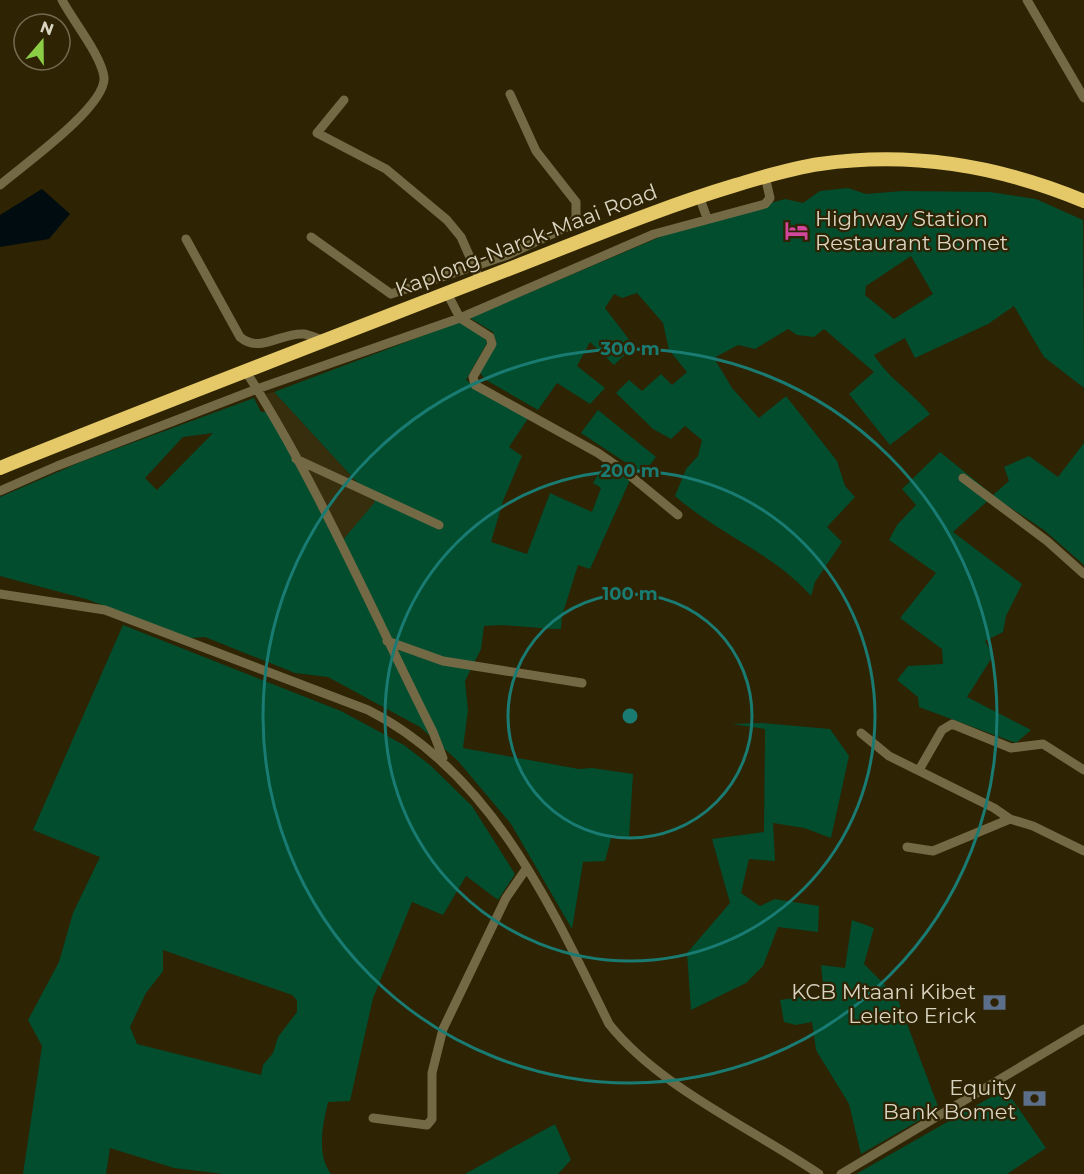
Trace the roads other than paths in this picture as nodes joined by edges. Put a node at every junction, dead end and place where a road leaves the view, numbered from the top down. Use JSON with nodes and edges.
{"nodes":[{"id":1,"x":62,"y":0,"type":"edge"},
{"id":2,"x":1027,"y":0,"type":"edge"},
{"id":3,"x":510,"y":94,"type":"dead end"},
{"id":4,"x":1084,"y":98,"type":"edge"},
{"id":5,"x":344,"y":100,"type":"dead end"},
{"id":6,"x":765,"y":176,"type":"junction"},
{"id":7,"x":0,"y":184,"type":"edge"},
{"id":8,"x":699,"y":196,"type":"junction"},
{"id":9,"x":1084,"y":201,"type":"edge"},
{"id":10,"x":707,"y":218,"type":"junction"},
{"id":11,"x":311,"y":237,"type":"dead end"},
{"id":12,"x":186,"y":239,"type":"dead end"},
{"id":13,"x":474,"y":267,"type":"junction"},
{"id":14,"x":480,"y":280,"type":"junction"},
{"id":15,"x":447,"y":293,"type":"junction"},
{"id":16,"x":460,"y":318,"type":"junction"},
{"id":17,"x":322,"y":340,"type":"junction"},
{"id":18,"x":245,"y":370,"type":"junction"},
{"id":19,"x":257,"y":389,"type":"junction"},
{"id":20,"x":52,"y":447,"type":"junction"},
{"id":21,"x":296,"y":459,"type":"junction"},
{"id":22,"x":57,"y":466,"type":"junction"},
{"id":23,"x":0,"y":468,"type":"edge"},
{"id":24,"x":963,"y":478,"type":"dead end"},
{"id":25,"x":0,"y":491,"type":"edge"},
{"id":26,"x":678,"y":515,"type":"dead end"},
{"id":27,"x":439,"y":525,"type":"dead end"},
{"id":28,"x":1084,"y":574,"type":"edge"},
{"id":29,"x":0,"y":594,"type":"edge"},
{"id":30,"x":387,"y":641,"type":"junction"},
{"id":31,"x":582,"y":683,"type":"dead end"},
{"id":32,"x":861,"y":733,"type":"dead end"},
{"id":33,"x":445,"y":763,"type":"junction"},
{"id":34,"x":919,"y":770,"type":"junction"},
{"id":35,"x":1084,"y":770,"type":"edge"},
{"id":36,"x":1010,"y":819,"type":"junction"},
{"id":37,"x":907,"y":846,"type":"dead end"},
{"id":38,"x":1084,"y":851,"type":"edge"},
{"id":39,"x":526,"y":869,"type":"junction"},
{"id":40,"x":1084,"y":1029,"type":"edge"},
{"id":41,"x":373,"y":1118,"type":"dead end"},
{"id":42,"x":819,"y":1174,"type":"edge"},
{"id":43,"x":841,"y":1174,"type":"edge"}],
"edges":[{"from":1,"to":7,"type":"street"},
{"from":2,"to":4,"type":"street"},
{"from":3,"to":13,"type":"street"},
{"from":5,"to":13,"type":"street"},
{"from":6,"to":8,"type":"highway","name":"Kaplong-Narok-Maai Road"},
{"from":6,"to":9,"type":"highway","name":"Kaplong-Narok-Maai Road"},
{"from":6,"to":10,"type":"street"},
{"from":8,"to":10,"type":"street"},
{"from":8,"to":14,"type":"highway","name":"Kaplong-Narok-Maai Road"},
{"from":10,"to":16,"type":"street"},
{"from":11,"to":13,"type":"street"},
{"from":12,"to":17,"type":"street"},
{"from":13,"to":14,"type":"street"},
{"from":14,"to":15,"type":"highway","name":"Kaplong-Narok-Maai Road"},
{"from":15,"to":16,"type":"street"},
{"from":15,"to":17,"type":"highway","name":"Kaplong-Narok-Maai Road"},
{"from":16,"to":19,"type":"street"},
{"from":16,"to":26,"type":"street"},
{"from":17,"to":18,"type":"highway","name":"Kaplong-Narok-Maai Road"},
{"from":18,"to":19,"type":"street"},
{"from":18,"to":20,"type":"highway","name":"Kaplong-Narok-Maai Road"},
{"from":19,"to":21,"type":"street"},
{"from":19,"to":22,"type":"street"},
{"from":20,"to":22,"type":"street"},
{"from":20,"to":23,"type":"highway","name":"Kaplong-Narok-Maai Road"},
{"from":21,"to":27,"type":"street"},
{"from":21,"to":30,"type":"street"},
{"from":22,"to":25,"type":"street"},
{"from":24,"to":28,"type":"street"},
{"from":29,"to":33,"type":"street"},
{"from":30,"to":31,"type":"street"},
{"from":30,"to":33,"type":"street"},
{"from":32,"to":34,"type":"street"},
{"from":33,"to":39,"type":"street"},
{"from":34,"to":35,"type":"street"},
{"from":34,"to":36,"type":"street"},
{"from":36,"to":37,"type":"street"},
{"from":36,"to":38,"type":"street"},
{"from":39,"to":41,"type":"street"},
{"from":39,"to":42,"type":"street"},
{"from":40,"to":43,"type":"street"}]}
